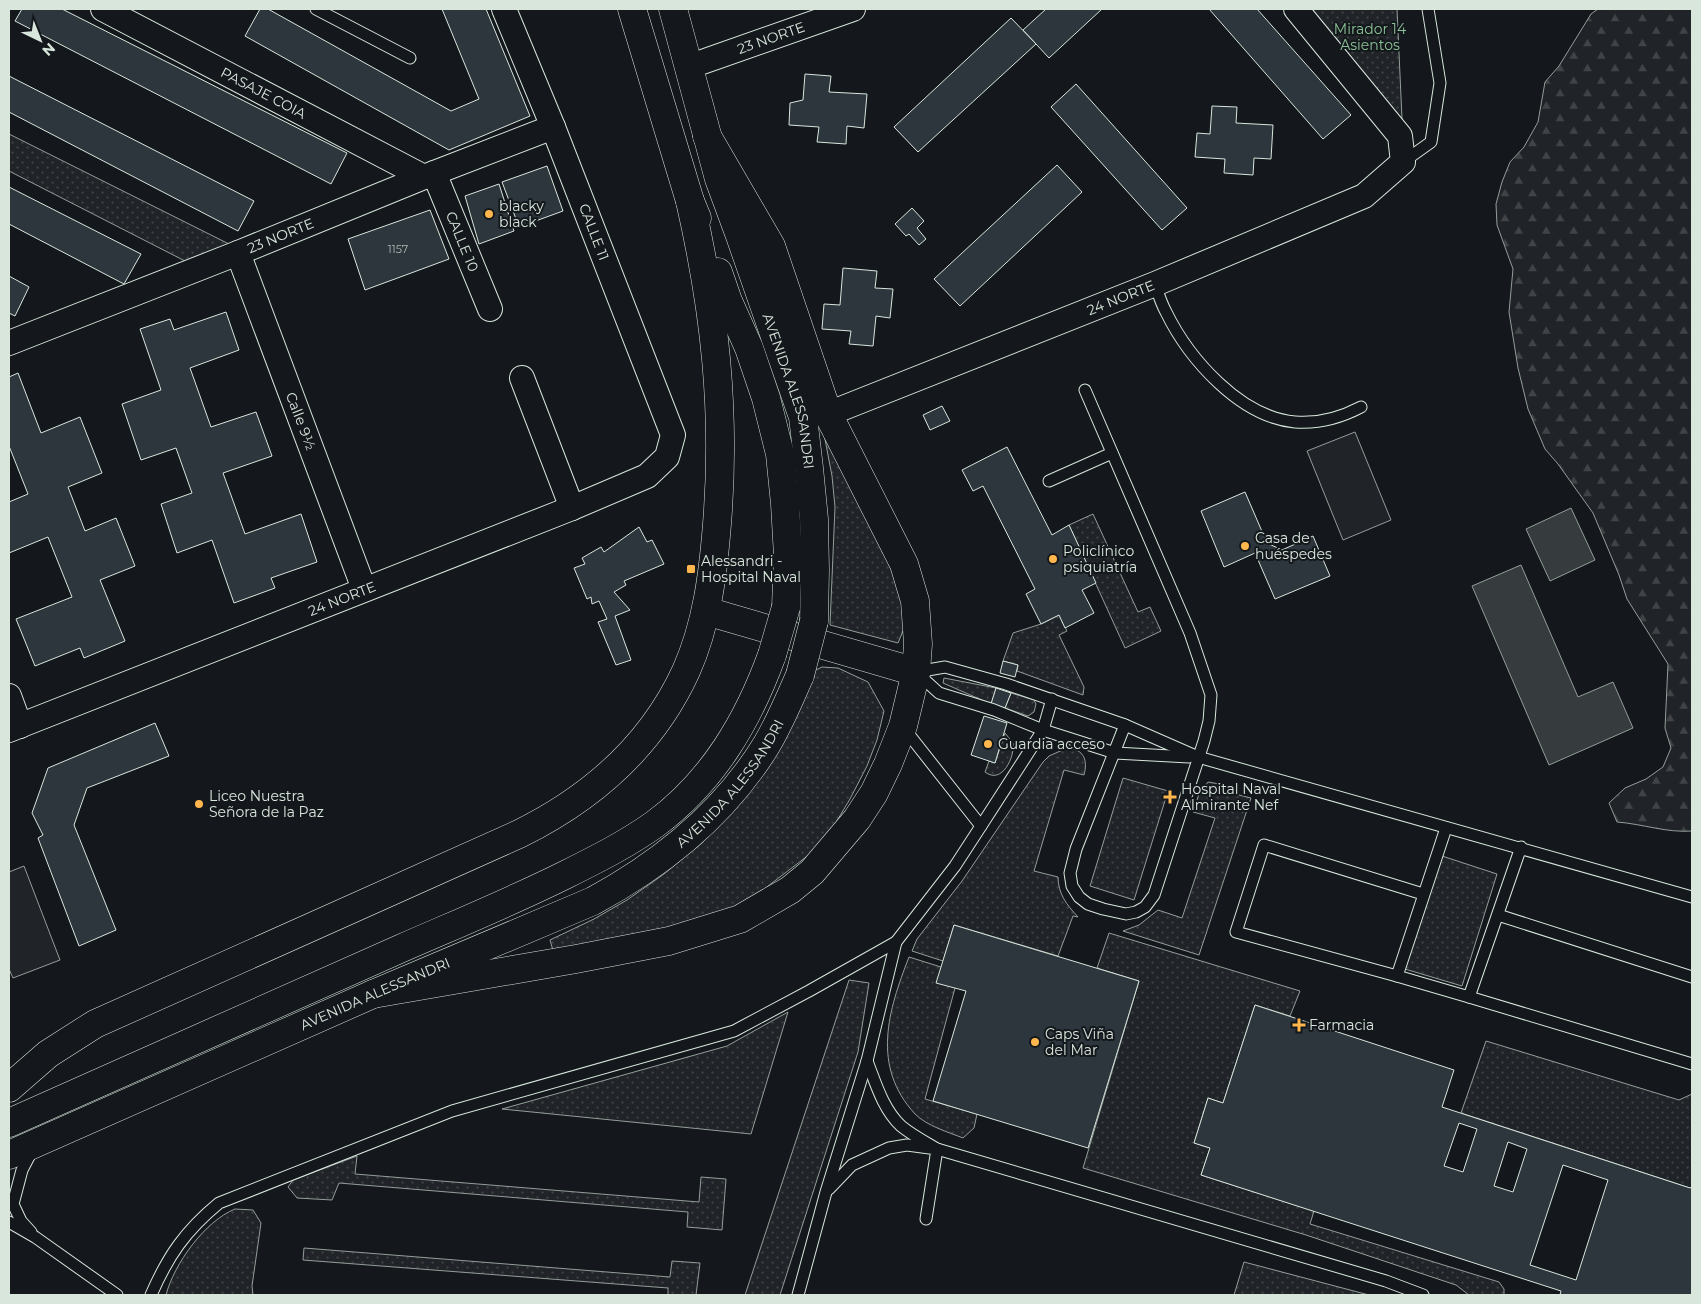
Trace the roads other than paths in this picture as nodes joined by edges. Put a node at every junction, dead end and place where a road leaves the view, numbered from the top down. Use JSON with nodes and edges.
{"nodes":[{"id":1,"x":103,"y":9,"type":"edge"},
{"id":2,"x":316,"y":9,"type":"edge"},
{"id":3,"x":504,"y":9,"type":"edge"},
{"id":4,"x":632,"y":9,"type":"edge"},
{"id":5,"x":673,"y":9,"type":"edge"},
{"id":6,"x":853,"y":9,"type":"edge"},
{"id":7,"x":1296,"y":9,"type":"edge"},
{"id":8,"x":1428,"y":9,"type":"edge"},
{"id":9,"x":822,"y":14,"type":"edge"},
{"id":10,"x":410,"y":58,"type":"dead end"},
{"id":11,"x":688,"y":67,"type":"junction"},
{"id":12,"x":553,"y":127,"type":"junction"},
{"id":13,"x":707,"y":136,"type":"junction"},
{"id":14,"x":1403,"y":162,"type":"junction"},
{"id":15,"x":429,"y":175,"type":"junction"},
{"id":16,"x":690,"y":201,"type":"junction"},
{"id":17,"x":238,"y":253,"type":"junction"},
{"id":18,"x":1154,"y":284,"type":"junction"},
{"id":19,"x":490,"y":309,"type":"dead end"},
{"id":20,"x":9,"y":343,"type":"edge"},
{"id":21,"x":522,"y":378,"type":"dead end"},
{"id":22,"x":1085,"y":390,"type":"dead end"},
{"id":23,"x":1361,"y":407,"type":"dead end"},
{"id":24,"x":828,"y":414,"type":"junction"},
{"id":25,"x":1112,"y":453,"type":"junction"},
{"id":26,"x":667,"y":457,"type":"joint"},
{"id":27,"x":1050,"y":481,"type":"dead end"},
{"id":28,"x":572,"y":508,"type":"junction"},
{"id":29,"x":364,"y":589,"type":"junction"},
{"id":30,"x":706,"y":612,"type":"junction"},
{"id":31,"x":916,"y":672,"type":"junction"},
{"id":32,"x":9,"y":696,"type":"edge"},
{"id":33,"x":1052,"y":699,"type":"junction"},
{"id":34,"x":903,"y":726,"type":"junction"},
{"id":35,"x":1125,"y":726,"type":"junction"},
{"id":36,"x":15,"y":728,"type":"edge"},
{"id":37,"x":1043,"y":730,"type":"junction"},
{"id":38,"x":1115,"y":753,"type":"junction"},
{"id":39,"x":1198,"y":757,"type":"junction"},
{"id":40,"x":981,"y":826,"type":"junction"},
{"id":41,"x":1446,"y":828,"type":"junction"},
{"id":42,"x":1521,"y":847,"type":"junction"},
{"id":43,"x":1423,"y":894,"type":"junction"},
{"id":44,"x":1692,"y":897,"type":"edge"},
{"id":45,"x":1498,"y":916,"type":"junction"},
{"id":46,"x":896,"y":942,"type":"junction"},
{"id":47,"x":1397,"y":976,"type":"junction"},
{"id":48,"x":1692,"y":977,"type":"edge"},
{"id":49,"x":373,"y":994,"type":"junction"},
{"id":50,"x":1470,"y":997,"type":"junction"},
{"id":51,"x":867,"y":1061,"type":"junction"},
{"id":52,"x":1692,"y":1064,"type":"edge"},
{"id":53,"x":9,"y":1088,"type":"edge"},
{"id":54,"x":9,"y":1123,"type":"edge"},
{"id":55,"x":37,"y":1142,"type":"junction"},
{"id":56,"x":937,"y":1149,"type":"junction"},
{"id":57,"x":9,"y":1155,"type":"edge"},
{"id":58,"x":826,"y":1192,"type":"junction"},
{"id":59,"x":926,"y":1220,"type":"dead end"},
{"id":60,"x":9,"y":1222,"type":"edge"},
{"id":61,"x":36,"y":1237,"type":"junction"},
{"id":62,"x":117,"y":1295,"type":"edge"},
{"id":63,"x":150,"y":1295,"type":"edge"},
{"id":64,"x":798,"y":1295,"type":"edge"},
{"id":65,"x":1422,"y":1295,"type":"edge"}],
"edges":[{"from":1,"to":15,"type":"street","name":"PASAJE COIA"},
{"from":2,"to":10,"type":"lane"},
{"from":3,"to":12,"type":"street","name":"CALLE 11"},
{"from":4,"to":16,"type":"main road","name":"AVENIDA ALESSANDRI"},
{"from":5,"to":11,"type":"main road","name":"AVENIDA ALESSANDRI"},
{"from":6,"to":9,"type":"street","name":"23 NORTE"},
{"from":7,"to":14,"type":"street"},
{"from":8,"to":14,"type":"lane"},
{"from":9,"to":11,"type":"street","name":"23 NORTE"},
{"from":11,"to":13,"type":"main road","name":"AVENIDA ALESSANDRI"},
{"from":12,"to":15,"type":"street","name":"23 NORTE"},
{"from":12,"to":26,"type":"street","name":"CALLE 11"},
{"from":13,"to":24,"type":"main road"},
{"from":13,"to":49,"type":"main road","name":"AVENIDA ALESSANDRI","bridge":true},
{"from":14,"to":18,"type":"street","name":"24 NORTE"},
{"from":15,"to":17,"type":"street","name":"23 NORTE"},
{"from":15,"to":19,"type":"street","name":"CALLE 10"},
{"from":16,"to":30,"type":"main road"},
{"from":16,"to":54,"type":"main road","name":"AVENIDA ALESSANDRI","bridge":true},
{"from":17,"to":20,"type":"street","name":"23 NORTE"},
{"from":17,"to":29,"type":"street","name":"Calle 9½"},
{"from":18,"to":23,"type":"lane"},
{"from":18,"to":24,"type":"street","name":"24 NORTE"},
{"from":21,"to":28,"type":"street"},
{"from":22,"to":25,"type":"lane"},
{"from":24,"to":31,"type":"main road"},
{"from":25,"to":27,"type":"lane"},
{"from":25,"to":39,"type":"lane"},
{"from":26,"to":28,"type":"street","name":"24 NORTE"},
{"from":28,"to":29,"type":"street","name":"24 NORTE"},
{"from":29,"to":36,"type":"street","name":"24 NORTE"},
{"from":30,"to":31,"type":"main road"},
{"from":30,"to":53,"type":"main road"},
{"from":31,"to":33,"type":"lane"},
{"from":31,"to":34,"type":"main road"},
{"from":31,"to":37,"type":"lane"},
{"from":32,"to":36,"type":"street"},
{"from":33,"to":35,"type":"lane"},
{"from":33,"to":37,"type":"lane"},
{"from":34,"to":40,"type":"lane"},
{"from":34,"to":49,"type":"main road"},
{"from":35,"to":38,"type":"lane"},
{"from":35,"to":39,"type":"lane"},
{"from":37,"to":38,"type":"lane"},
{"from":37,"to":40,"type":"lane"},
{"from":38,"to":39,"type":"lane"},
{"from":38,"to":39,"type":"lane"},
{"from":39,"to":41,"type":"lane"},
{"from":40,"to":46,"type":"lane"},
{"from":41,"to":42,"type":"lane"},
{"from":41,"to":43,"type":"lane"},
{"from":42,"to":44,"type":"lane"},
{"from":42,"to":45,"type":"lane"},
{"from":43,"to":47,"type":"lane"},
{"from":43,"to":47,"type":"lane"},
{"from":45,"to":48,"type":"lane"},
{"from":45,"to":50,"type":"lane"},
{"from":46,"to":51,"type":"lane"},
{"from":46,"to":63,"type":"lane"},
{"from":47,"to":50,"type":"lane"},
{"from":49,"to":55,"type":"main road","name":"AVENIDA ALESSANDRI"},
{"from":50,"to":52,"type":"lane"},
{"from":51,"to":56,"type":"lane"},
{"from":51,"to":58,"type":"lane"},
{"from":55,"to":57,"type":"main road","name":"AVENIDA ALESSANDRI"},
{"from":55,"to":61,"type":"lane"},
{"from":56,"to":58,"type":"lane"},
{"from":56,"to":59,"type":"lane"},
{"from":56,"to":65,"type":"lane"},
{"from":58,"to":64,"type":"lane"},
{"from":60,"to":61,"type":"lane"},
{"from":61,"to":62,"type":"lane"}]}
